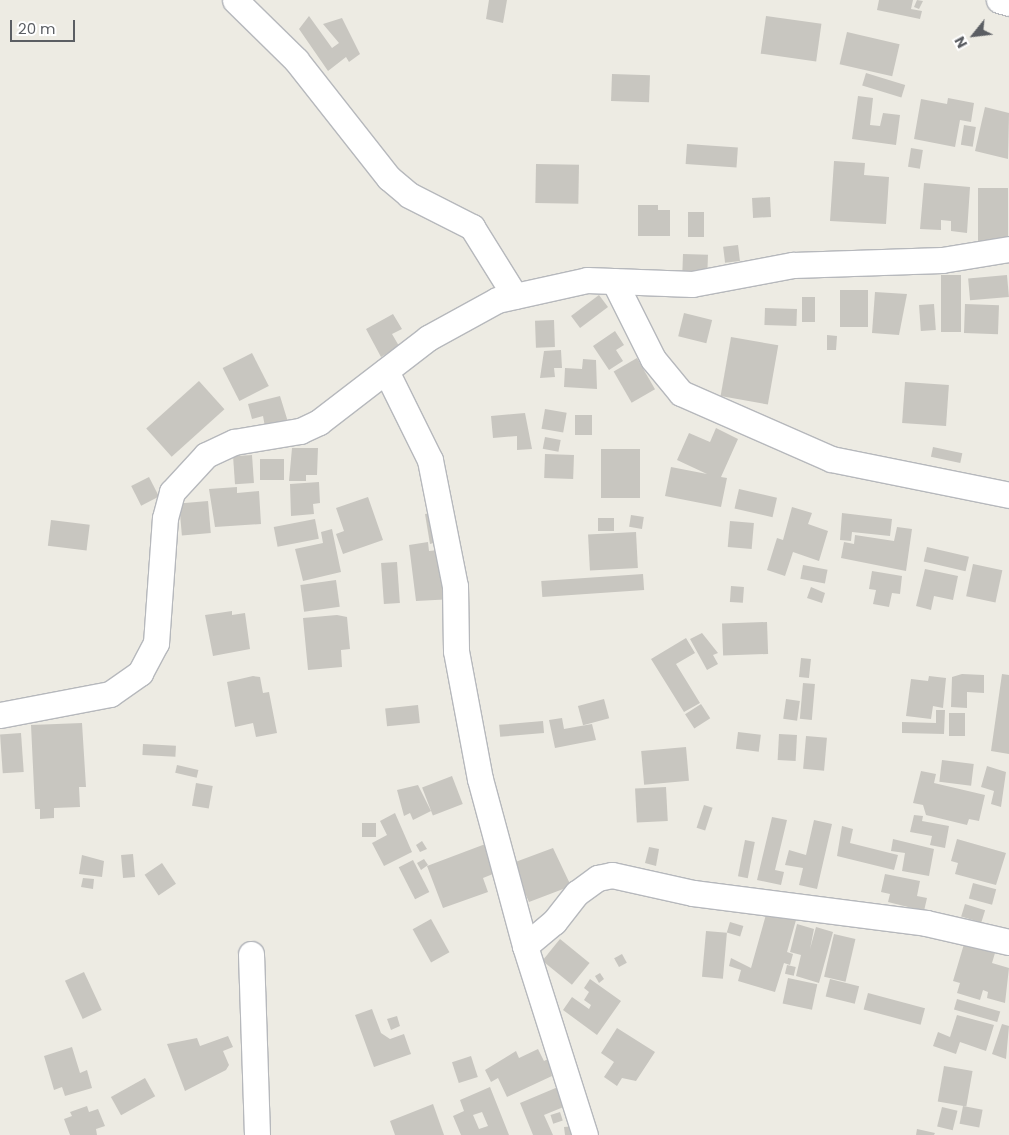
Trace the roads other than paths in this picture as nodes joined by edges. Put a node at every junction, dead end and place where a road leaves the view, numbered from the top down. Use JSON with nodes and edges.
{"nodes":[{"id":1,"x":235,"y":0,"type":"edge"},
{"id":2,"x":999,"y":0,"type":"edge"},
{"id":3,"x":1009,"y":3,"type":"edge"},
{"id":4,"x":1009,"y":249,"type":"edge"},
{"id":5,"x":614,"y":281,"type":"junction"},
{"id":6,"x":514,"y":296,"type":"junction"},
{"id":7,"x":386,"y":372,"type":"junction"},
{"id":8,"x":1009,"y":495,"type":"edge"},
{"id":9,"x":0,"y":715,"type":"edge"},
{"id":10,"x":1009,"y":942,"type":"edge"},
{"id":11,"x":525,"y":946,"type":"junction"},
{"id":12,"x":250,"y":954,"type":"dead end"},
{"id":13,"x":257,"y":1135,"type":"edge"},
{"id":14,"x":585,"y":1135,"type":"edge"}],
"edges":[{"from":1,"to":6,"type":"street"},
{"from":2,"to":3,"type":"street"},
{"from":4,"to":5,"type":"street"},
{"from":5,"to":6,"type":"street"},
{"from":5,"to":8,"type":"street"},
{"from":6,"to":7,"type":"street"},
{"from":7,"to":9,"type":"street"},
{"from":7,"to":11,"type":"street"},
{"from":10,"to":11,"type":"street"},
{"from":11,"to":14,"type":"street"},
{"from":12,"to":13,"type":"street"}]}
